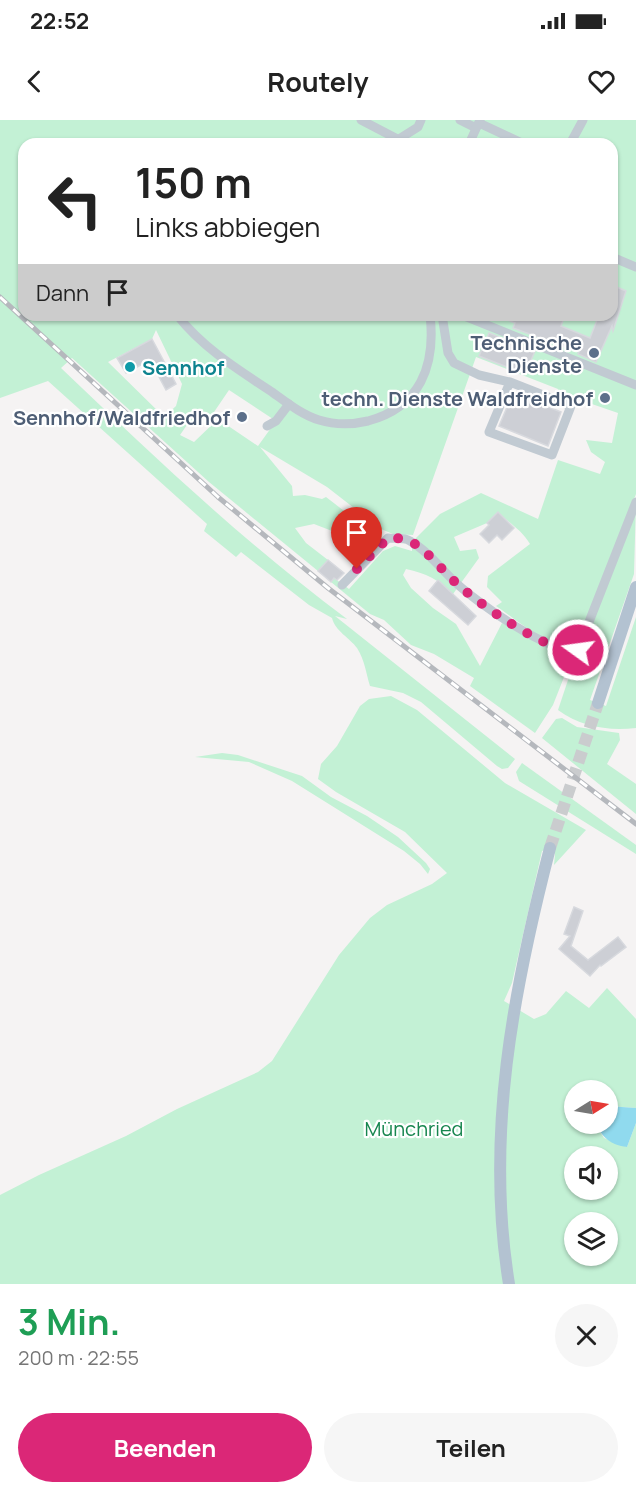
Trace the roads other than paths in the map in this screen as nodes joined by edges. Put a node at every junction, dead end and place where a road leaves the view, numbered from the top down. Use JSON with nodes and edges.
{"nodes":[{"id":1,"x":361,"y":120,"type":"edge"},
{"id":2,"x":420,"y":120,"type":"edge"},
{"id":3,"x":460,"y":120,"type":"edge"},
{"id":4,"x":583,"y":120,"type":"edge"},
{"id":5,"x":478,"y":124,"type":"edge"},
{"id":6,"x":392,"y":138,"type":"edge"},
{"id":7,"x":404,"y":138,"type":"edge"},
{"id":8,"x":472,"y":138,"type":"edge"},
{"id":9,"x":510,"y":138,"type":"edge"},
{"id":10,"x":573,"y":138,"type":"edge"},
{"id":11,"x":618,"y":260,"type":"edge"},
{"id":12,"x":636,"y":267,"type":"edge"},
{"id":13,"x":182,"y":321,"type":"edge"},
{"id":14,"x":430,"y":321,"type":"edge"},
{"id":15,"x":443,"y":321,"type":"edge"},
{"id":16,"x":477,"y":321,"type":"edge"},
{"id":17,"x":510,"y":382,"type":"junction"},
{"id":18,"x":636,"y":385,"type":"edge"},
{"id":19,"x":289,"y":404,"type":"junction"},
{"id":20,"x":267,"y":426,"type":"dead end"},
{"id":21,"x":636,"y":502,"type":"edge"},
{"id":22,"x":342,"y":585,"type":"dead end"},
{"id":23,"x":636,"y":587,"type":"edge"},
{"id":24,"x":598,"y":703,"type":"tunnel mouth"},
{"id":25,"x":550,"y":848,"type":"tunnel mouth"},
{"id":26,"x":509,"y":1284,"type":"edge"}],
"edges":[{"from":1,"to":6,"type":"lane"},
{"from":2,"to":7,"type":"lane"},
{"from":3,"to":5,"type":"lane"},
{"from":4,"to":10,"type":"lane"},
{"from":5,"to":8,"type":"lane"},
{"from":5,"to":9,"type":"lane"},
{"from":11,"to":12,"type":"lane"},
{"from":13,"to":19,"type":"lane"},
{"from":14,"to":19,"type":"lane"},
{"from":15,"to":17,"type":"lane"},
{"from":16,"to":18,"type":"lane"},
{"from":17,"to":17,"type":"lane"},
{"from":19,"to":20,"type":"lane"},
{"from":21,"to":22,"type":"lane"},
{"from":23,"to":24,"type":"main road"},
{"from":25,"to":26,"type":"main road"}]}
